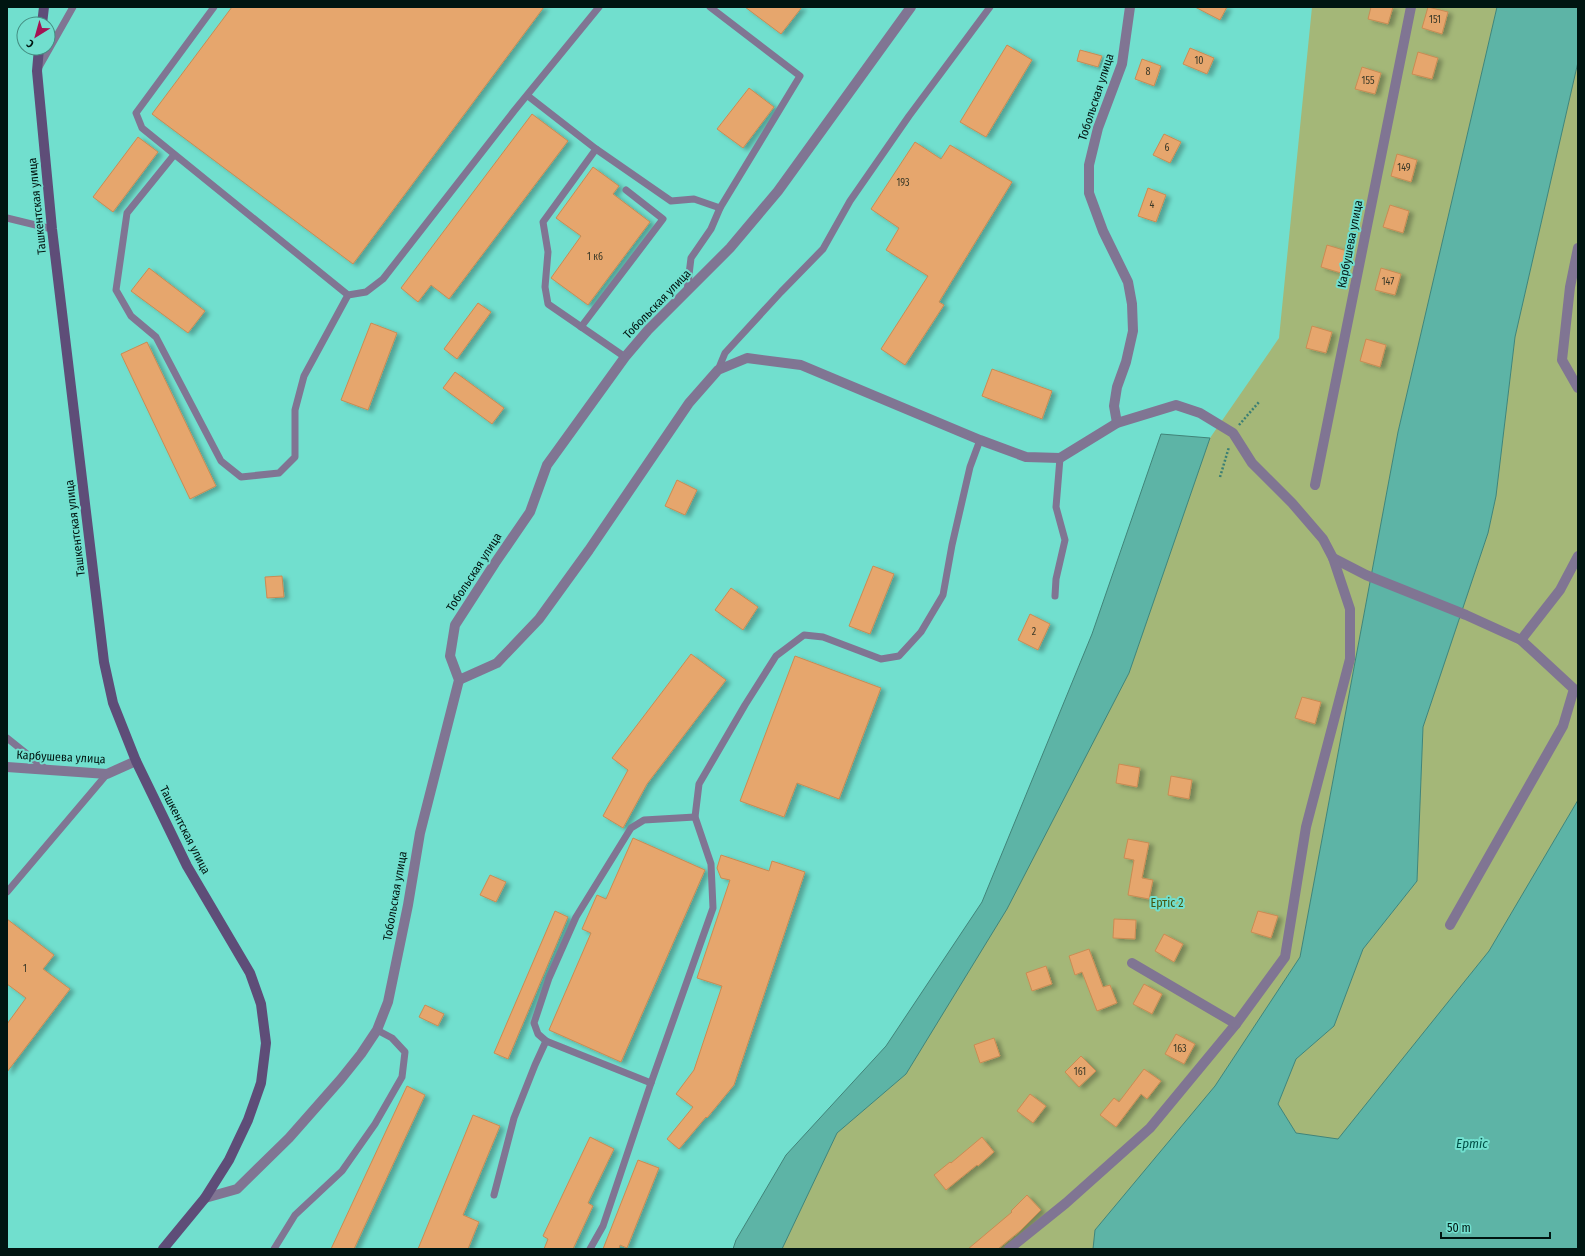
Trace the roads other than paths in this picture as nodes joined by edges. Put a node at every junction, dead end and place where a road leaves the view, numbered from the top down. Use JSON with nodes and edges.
{"nodes":[{"id":1,"x":74,"y":7,"type":"edge"},
{"id":2,"x":214,"y":7,"type":"edge"},
{"id":3,"x":599,"y":7,"type":"edge"},
{"id":4,"x":710,"y":7,"type":"edge"},
{"id":5,"x":911,"y":7,"type":"edge"},
{"id":6,"x":990,"y":7,"type":"edge"},
{"id":7,"x":1130,"y":7,"type":"edge"},
{"id":8,"x":1411,"y":7,"type":"edge"},
{"id":9,"x":38,"y":56,"type":"edge"},
{"id":10,"x":37,"y":71,"type":"junction"},
{"id":11,"x":528,"y":96,"type":"junction"},
{"id":12,"x":596,"y":149,"type":"junction"},
{"id":13,"x":174,"y":154,"type":"junction"},
{"id":14,"x":626,"y":190,"type":"dead end"},
{"id":15,"x":720,"y":208,"type":"junction"},
{"id":16,"x":7,"y":218,"type":"edge"},
{"id":17,"x":52,"y":229,"type":"junction"},
{"id":18,"x":1578,"y":248,"type":"edge"},
{"id":19,"x":687,"y":291,"type":"junction"},
{"id":20,"x":348,"y":295,"type":"junction"},
{"id":21,"x":581,"y":327,"type":"junction"},
{"id":22,"x":625,"y":357,"type":"junction"},
{"id":23,"x":718,"y":370,"type":"junction"},
{"id":24,"x":1578,"y":388,"type":"edge"},
{"id":25,"x":1117,"y":422,"type":"junction"},
{"id":26,"x":980,"y":440,"type":"junction"},
{"id":27,"x":1060,"y":458,"type":"junction"},
{"id":28,"x":1315,"y":485,"type":"dead end"},
{"id":29,"x":1578,"y":556,"type":"edge"},
{"id":30,"x":1333,"y":558,"type":"junction"},
{"id":31,"x":1055,"y":596,"type":"dead end"},
{"id":32,"x":1521,"y":640,"type":"junction"},
{"id":33,"x":459,"y":680,"type":"junction"},
{"id":34,"x":1576,"y":686,"type":"edge"},
{"id":35,"x":7,"y":738,"type":"edge"},
{"id":36,"x":136,"y":761,"type":"junction"},
{"id":37,"x":7,"y":767,"type":"edge"},
{"id":38,"x":48,"y":770,"type":"junction"},
{"id":39,"x":107,"y":774,"type":"junction"},
{"id":40,"x":695,"y":817,"type":"junction"},
{"id":41,"x":7,"y":892,"type":"edge"},
{"id":42,"x":1450,"y":925,"type":"dead end"},
{"id":43,"x":1132,"y":963,"type":"dead end"},
{"id":44,"x":1236,"y":1024,"type":"junction"},
{"id":45,"x":377,"y":1030,"type":"junction"},
{"id":46,"x":546,"y":1041,"type":"junction"},
{"id":47,"x":651,"y":1083,"type":"junction"},
{"id":48,"x":494,"y":1195,"type":"dead end"},
{"id":49,"x":205,"y":1198,"type":"junction"},
{"id":50,"x":163,"y":1249,"type":"edge"},
{"id":51,"x":274,"y":1249,"type":"edge"},
{"id":52,"x":590,"y":1249,"type":"edge"},
{"id":53,"x":1009,"y":1249,"type":"edge"}],
"edges":[{"from":1,"to":10,"type":"lane"},
{"from":2,"to":13,"type":"lane"},
{"from":3,"to":11,"type":"lane"},
{"from":4,"to":15,"type":"lane"},
{"from":5,"to":19,"type":"street","name":"Тобольская улица"},
{"from":6,"to":23,"type":"lane"},
{"from":7,"to":25,"type":"street","name":"Тобольская улица"},
{"from":8,"to":28,"type":"street","name":"Карбушева улица"},
{"from":9,"to":10,"type":"main road","name":"Ташкентская улица"},
{"from":10,"to":17,"type":"main road","name":"Ташкентская улица"},
{"from":11,"to":12,"type":"lane"},
{"from":11,"to":20,"type":"lane"},
{"from":12,"to":15,"type":"lane"},
{"from":12,"to":21,"type":"lane"},
{"from":13,"to":20,"type":"lane"},
{"from":13,"to":20,"type":"lane"},
{"from":14,"to":21,"type":"lane"},
{"from":15,"to":19,"type":"lane"},
{"from":16,"to":17,"type":"lane"},
{"from":17,"to":36,"type":"main road","name":"Ташкентская улица"},
{"from":18,"to":24,"type":"street"},
{"from":19,"to":22,"type":"street","name":"Тобольская улица"},
{"from":21,"to":22,"type":"lane"},
{"from":22,"to":33,"type":"street","name":"Тобольская улица"},
{"from":23,"to":26,"type":"street"},
{"from":23,"to":33,"type":"street"},
{"from":25,"to":27,"type":"street"},
{"from":25,"to":30,"type":"street"},
{"from":26,"to":27,"type":"street"},
{"from":26,"to":40,"type":"lane"},
{"from":27,"to":31,"type":"lane"},
{"from":29,"to":32,"type":"street"},
{"from":30,"to":32,"type":"street"},
{"from":30,"to":44,"type":"street"},
{"from":32,"to":34,"type":"street"},
{"from":33,"to":45,"type":"street","name":"Тобольская улица"},
{"from":34,"to":42,"type":"street"},
{"from":35,"to":38,"type":"lane"},
{"from":36,"to":39,"type":"street","name":"Карбушева улица"},
{"from":36,"to":49,"type":"main road","name":"Ташкентская улица"},
{"from":37,"to":38,"type":"street","name":"Карбушева улица"},
{"from":38,"to":39,"type":"street","name":"Карбушева улица"},
{"from":39,"to":41,"type":"lane"},
{"from":40,"to":46,"type":"lane"},
{"from":40,"to":47,"type":"lane"},
{"from":43,"to":44,"type":"street"},
{"from":44,"to":53,"type":"street"},
{"from":45,"to":49,"type":"street","name":"Тобольская улица"},
{"from":45,"to":51,"type":"lane"},
{"from":46,"to":47,"type":"lane"},
{"from":46,"to":48,"type":"lane"},
{"from":47,"to":52,"type":"lane"},
{"from":49,"to":50,"type":"main road","name":"Ташкентская улица"}]}
